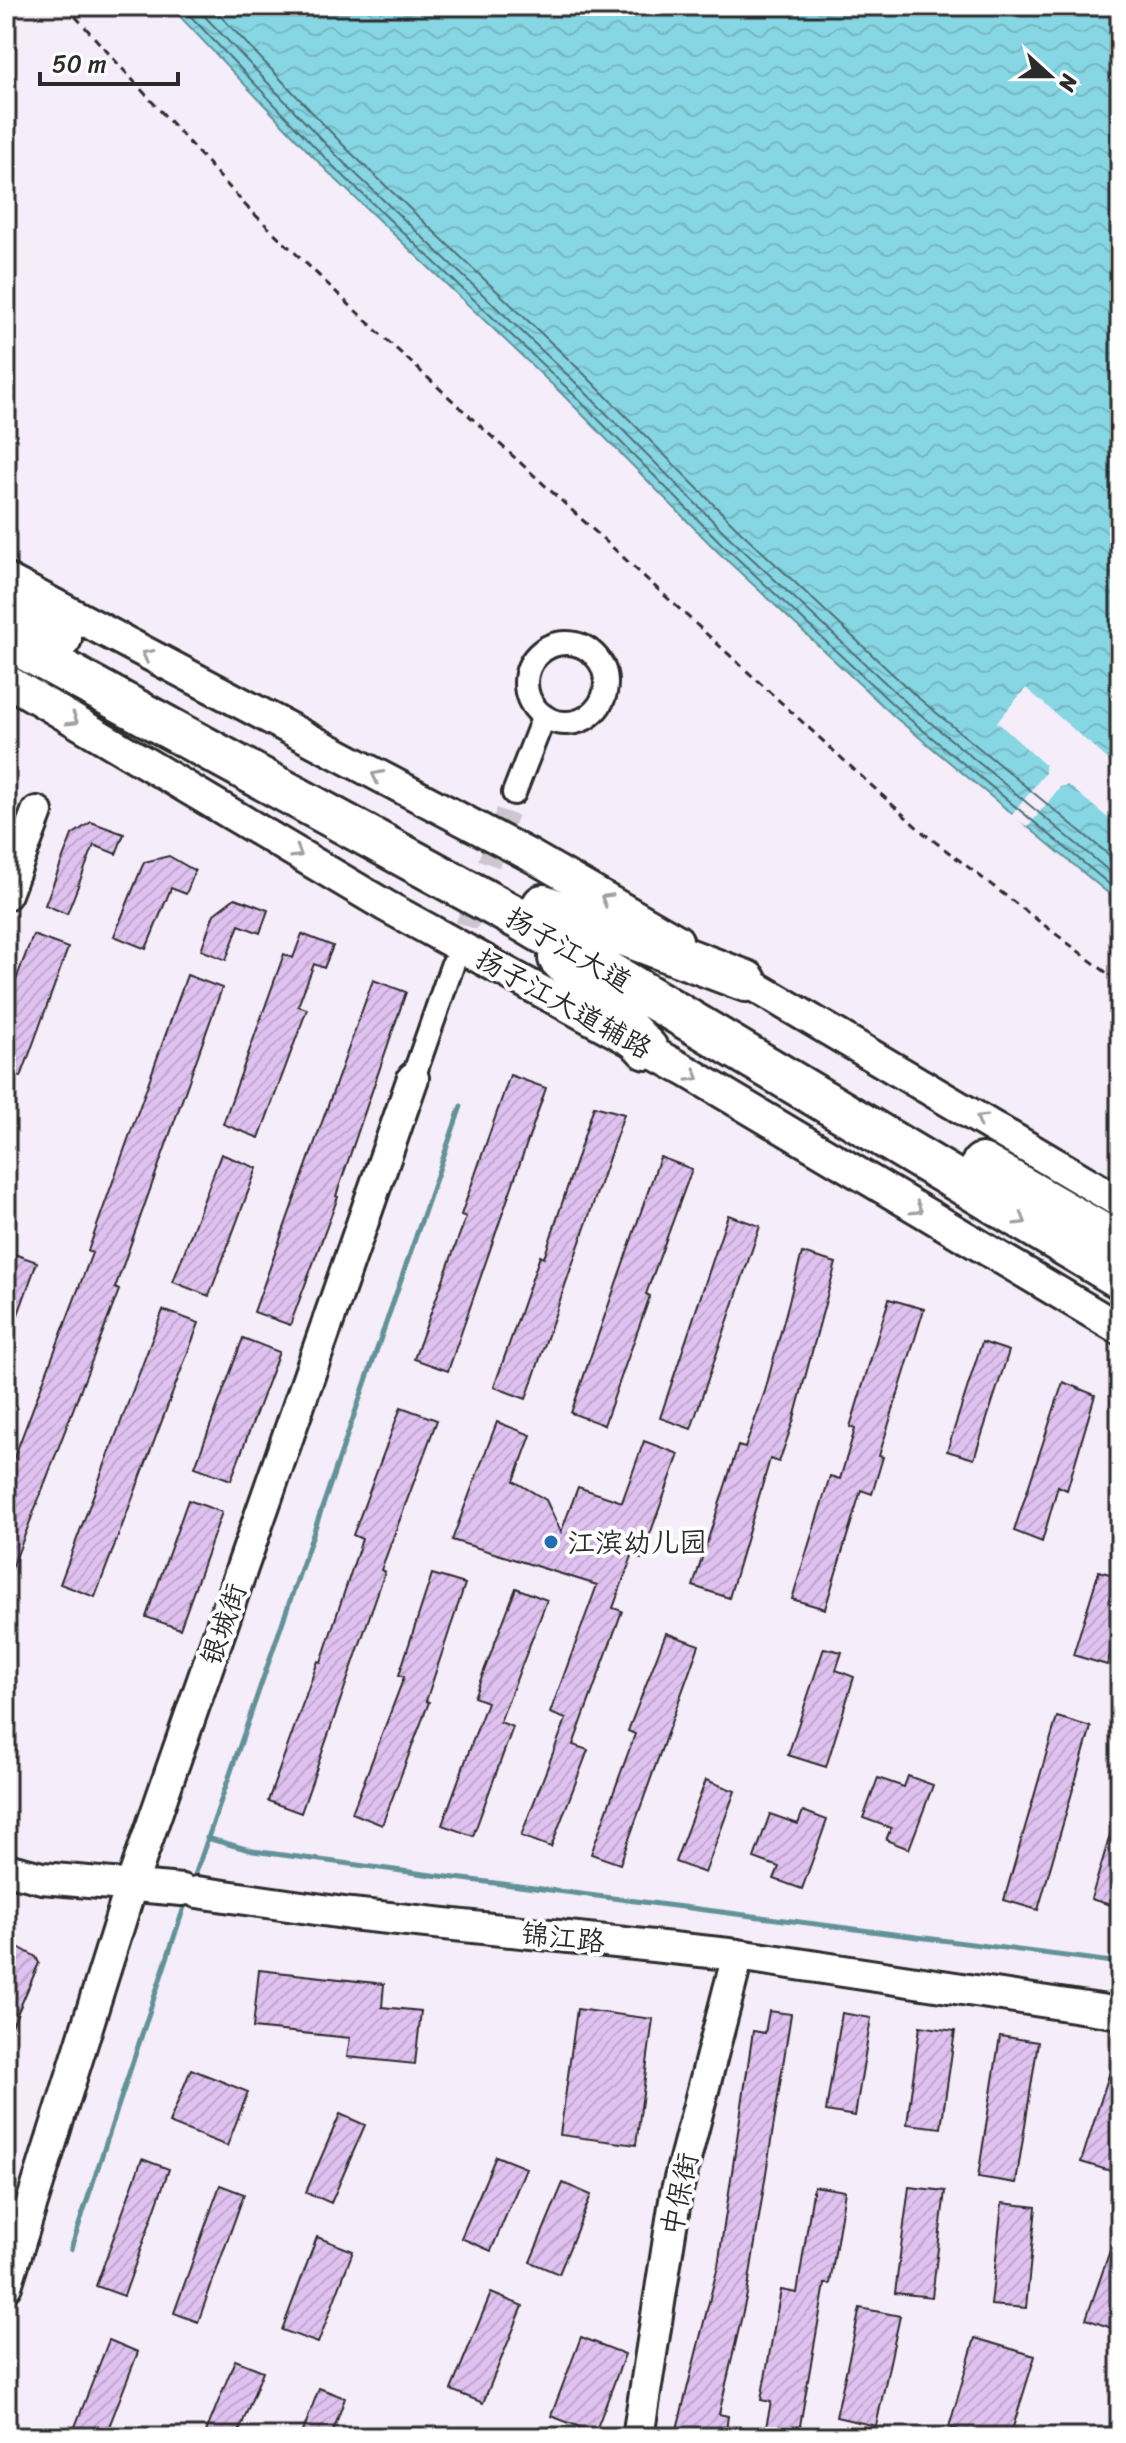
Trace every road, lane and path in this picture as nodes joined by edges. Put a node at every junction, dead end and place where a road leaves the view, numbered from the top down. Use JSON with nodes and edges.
{"nodes":[{"id":1,"x":66,"y":6,"type":"edge"},
{"id":2,"x":6,"y":579,"type":"edge"},
{"id":3,"x":6,"y":608,"type":"edge"},
{"id":4,"x":6,"y":639,"type":"edge"},
{"id":5,"x":6,"y":662,"type":"edge"},
{"id":6,"x":6,"y":680,"type":"edge"},
{"id":7,"x":544,"y":716,"type":"dead end"},
{"id":8,"x":221,"y":758,"type":"junction"},
{"id":9,"x":514,"y":793,"type":"tunnel mouth"},
{"id":10,"x":37,"y":812,"type":"dead end"},
{"id":11,"x":6,"y":894,"type":"edge"},
{"id":12,"x":533,"y":913,"type":"junction"},
{"id":13,"x":452,"y":966,"type":"tunnel mouth"},
{"id":14,"x":746,"y":981,"type":"junction"},
{"id":15,"x":1120,"y":983,"type":"edge"},
{"id":16,"x":647,"y":1049,"type":"junction"},
{"id":17,"x":413,"y":1078,"type":"joint"},
{"id":18,"x":1120,"y":1202,"type":"edge"},
{"id":19,"x":1120,"y":1244,"type":"edge"},
{"id":20,"x":1120,"y":1278,"type":"edge"},
{"id":21,"x":1120,"y":1329,"type":"edge"},
{"id":22,"x":6,"y":1869,"type":"edge"},
{"id":23,"x":132,"y":1883,"type":"junction"},
{"id":24,"x":738,"y":1955,"type":"junction"},
{"id":25,"x":1120,"y":2013,"type":"edge"},
{"id":26,"x":6,"y":2286,"type":"edge"},
{"id":27,"x":638,"y":2437,"type":"edge"}],
"edges":[{"from":1,"to":15,"type":"path"},
{"from":14,"to":2,"type":"street","one_way":true},
{"from":3,"to":12,"type":"highway","name":"扬子江大道"},
{"from":4,"to":8,"type":"highway","name":"扬子江大道"},
{"from":5,"to":8,"type":"highway"},
{"from":6,"to":16,"type":"street","name":"扬子江大道辅路","one_way":true},
{"from":7,"to":9,"type":"street"},
{"from":8,"to":12,"type":"highway","name":"扬子江大道"},
{"from":10,"to":11,"type":"street"},
{"from":12,"to":14,"type":"highway"},
{"from":12,"to":16,"type":"highway"},
{"from":12,"to":19,"type":"highway","name":"扬子江大道"},
{"from":12,"to":20,"type":"highway","name":"扬子江大道","one_way":true},
{"from":13,"to":17,"type":"street","name":"银城街"},
{"from":18,"to":14,"type":"street","one_way":true},
{"from":16,"to":21,"type":"street","name":"扬子江大道辅路","one_way":true},
{"from":17,"to":23,"type":"street","name":"银城街"},
{"from":22,"to":23,"type":"street","name":"锦江路"},
{"from":23,"to":24,"type":"street","name":"锦江路"},
{"from":23,"to":26,"type":"street","name":"银城街"},
{"from":24,"to":25,"type":"street","name":"锦江路"},
{"from":24,"to":27,"type":"street","name":"中保街"}]}
